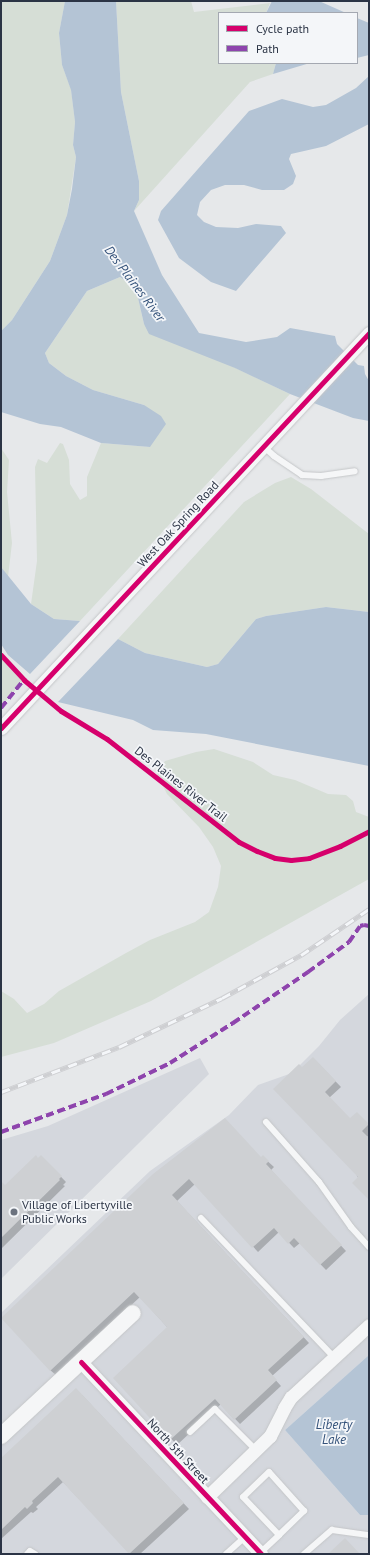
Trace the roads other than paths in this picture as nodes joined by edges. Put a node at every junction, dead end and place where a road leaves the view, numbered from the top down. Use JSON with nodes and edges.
{"nodes":[{"id":1,"x":365,"y":337,"type":"edge"},
{"id":2,"x":263,"y":446,"type":"junction"},
{"id":3,"x":355,"y":471,"type":"dead end"},
{"id":4,"x":1,"y":728,"type":"edge"},
{"id":5,"x":266,"y":1122,"type":"dead end"},
{"id":6,"x":202,"y":1218,"type":"dead end"},
{"id":7,"x":369,"y":1247,"type":"edge"},
{"id":8,"x":133,"y":1314,"type":"dead end"},
{"id":9,"x":369,"y":1325,"type":"edge"},
{"id":10,"x":334,"y":1357,"type":"junction"},
{"id":11,"x":81,"y":1362,"type":"junction"},
{"id":12,"x":190,"y":1432,"type":"dead end"},
{"id":13,"x":1,"y":1436,"type":"edge"},
{"id":14,"x":256,"y":1450,"type":"junction"},
{"id":15,"x":207,"y":1497,"type":"junction"},
{"id":16,"x":279,"y":1535,"type":"junction"},
{"id":17,"x":369,"y":1535,"type":"edge"},
{"id":18,"x":245,"y":1537,"type":"junction"},
{"id":19,"x":260,"y":1553,"type":"edge"},
{"id":20,"x":27,"y":1554,"type":"edge"},
{"id":21,"x":35,"y":1554,"type":"edge"},
{"id":22,"x":226,"y":1554,"type":"edge"},
{"id":23,"x":304,"y":1554,"type":"edge"}],
"edges":[{"from":1,"to":2,"type":"street","name":"West Oak Spring Road"},
{"from":2,"to":3,"type":"lane"},
{"from":2,"to":4,"type":"street","name":"West Oak Spring Road"},
{"from":5,"to":7,"type":"lane"},
{"from":6,"to":10,"type":"lane"},
{"from":8,"to":11,"type":"street"},
{"from":9,"to":10,"type":"street"},
{"from":10,"to":14,"type":"street"},
{"from":11,"to":13,"type":"street"},
{"from":11,"to":15,"type":"street","name":"North 5th Street"},
{"from":12,"to":14,"type":"lane"},
{"from":14,"to":15,"type":"street"},
{"from":15,"to":18,"type":"street","name":"North 5th Street"},
{"from":16,"to":16,"type":"lane"},
{"from":16,"to":19,"type":"lane"},
{"from":17,"to":23,"type":"lane"},
{"from":18,"to":19,"type":"street","name":"North 5th Street"},
{"from":18,"to":22,"type":"lane"},
{"from":20,"to":21,"type":"lane"}]}
